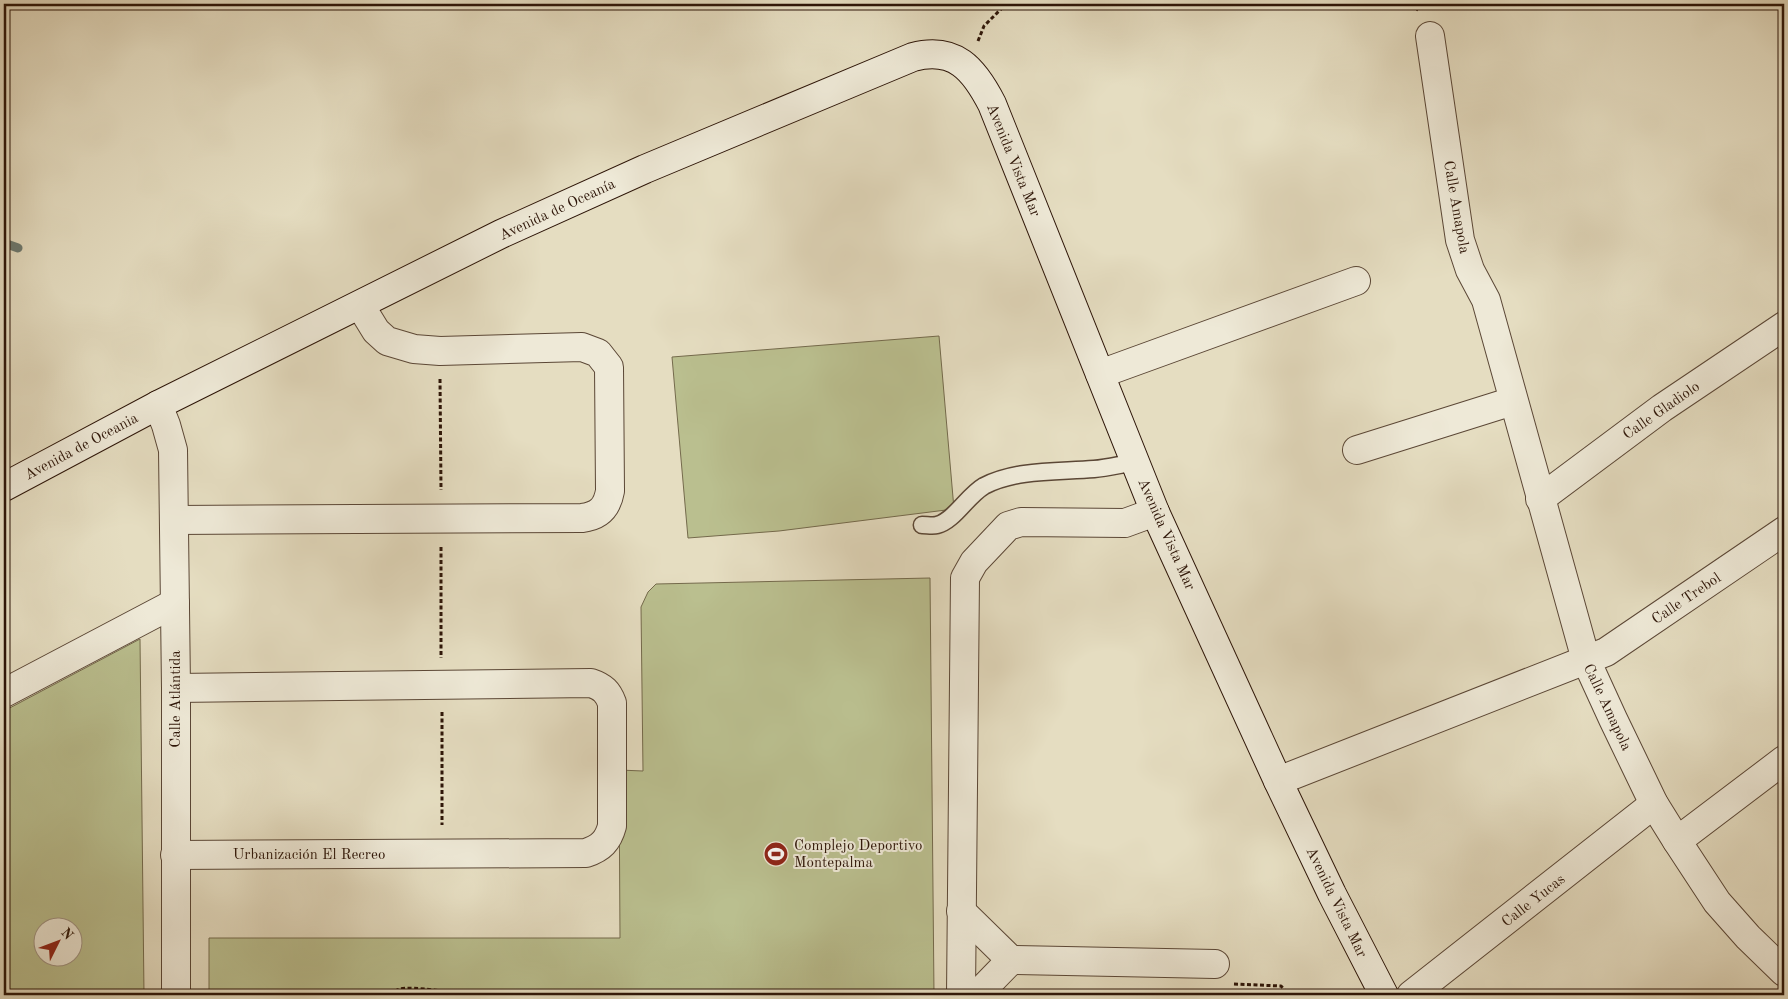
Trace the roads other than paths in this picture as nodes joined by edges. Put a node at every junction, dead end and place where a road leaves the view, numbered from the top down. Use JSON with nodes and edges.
{"nodes":[{"id":1,"x":1430,"y":36,"type":"dead end"},
{"id":2,"x":967,"y":67,"type":"joint"},
{"id":3,"x":1356,"y":282,"type":"dead end"},
{"id":4,"x":360,"y":304,"type":"junction"},
{"id":5,"x":1784,"y":326,"type":"edge"},
{"id":6,"x":1100,"y":374,"type":"junction"},
{"id":7,"x":1513,"y":401,"type":"junction"},
{"id":8,"x":158,"y":404,"type":"junction"},
{"id":9,"x":1356,"y":450,"type":"dead end"},
{"id":10,"x":1136,"y":462,"type":"junction"},
{"id":11,"x":4,"y":487,"type":"edge"},
{"id":12,"x":1540,"y":499,"type":"junction"},
{"id":13,"x":1156,"y":512,"type":"junction"},
{"id":14,"x":174,"y":520,"type":"junction"},
{"id":15,"x":922,"y":525,"type":"dead end"},
{"id":16,"x":1784,"y":531,"type":"edge"},
{"id":17,"x":175,"y":603,"type":"junction"},
{"id":18,"x":1586,"y":660,"type":"junction"},
{"id":19,"x":176,"y":688,"type":"junction"},
{"id":20,"x":4,"y":693,"type":"edge"},
{"id":21,"x":1784,"y":760,"type":"edge"},
{"id":22,"x":1278,"y":781,"type":"junction"},
{"id":23,"x":1654,"y":804,"type":"junction"},
{"id":24,"x":1677,"y":841,"type":"junction"},
{"id":25,"x":175,"y":855,"type":"junction"},
{"id":26,"x":962,"y":911,"type":"junction"},
{"id":27,"x":1011,"y":960,"type":"junction"},
{"id":28,"x":1215,"y":964,"type":"road end"},
{"id":29,"x":1784,"y":972,"type":"edge"},
{"id":30,"x":176,"y":995,"type":"edge"},
{"id":31,"x":961,"y":995,"type":"edge"},
{"id":32,"x":977,"y":995,"type":"edge"},
{"id":33,"x":1384,"y":995,"type":"edge"},
{"id":34,"x":1411,"y":995,"type":"edge"}],
"edges":[{"from":1,"to":7,"type":"street","name":"Calle Amapola"},
{"from":2,"to":4,"type":"street","name":"Avenida de Oceanía"},
{"from":2,"to":6,"type":"street","name":"Avenida Vista Mar"},
{"from":3,"to":6,"type":"street"},
{"from":4,"to":8,"type":"street","name":"Avenida de Oceanía"},
{"from":4,"to":14,"type":"street"},
{"from":5,"to":12,"type":"street","name":"Calle Gladiolo"},
{"from":6,"to":10,"type":"street","name":"Avenida Vista Mar"},
{"from":7,"to":9,"type":"street"},
{"from":7,"to":12,"type":"street","name":"Calle Amapola"},
{"from":8,"to":11,"type":"street","name":"Avenida de Oceania"},
{"from":8,"to":14,"type":"street","name":"Calle Atlántida"},
{"from":10,"to":13,"type":"street","name":"Avenida Vista Mar"},
{"from":10,"to":15,"type":"lane"},
{"from":12,"to":18,"type":"street","name":"Calle Amapola"},
{"from":13,"to":22,"type":"street","name":"Avenida Vista Mar"},
{"from":13,"to":26,"type":"street"},
{"from":14,"to":17,"type":"street","name":"Calle Atlántida"},
{"from":16,"to":18,"type":"street","name":"Calle Trebol"},
{"from":17,"to":19,"type":"street","name":"Calle Atlántida"},
{"from":17,"to":20,"type":"street"},
{"from":18,"to":22,"type":"street","name":"Calle Trebol"},
{"from":18,"to":23,"type":"street","name":"Calle Amapola"},
{"from":19,"to":25,"type":"street","name":"Calle Atlántida"},
{"from":19,"to":25,"type":"street","name":"Urbanización El Recreo"},
{"from":21,"to":24,"type":"street"},
{"from":22,"to":33,"type":"street","name":"Avenida Vista Mar"},
{"from":23,"to":24,"type":"street","name":"Calle Amapola"},
{"from":23,"to":34,"type":"street","name":"Calle Yucas"},
{"from":24,"to":29,"type":"street","name":"Calle Amapola"},
{"from":25,"to":30,"type":"street","name":"Calle Atlántida"},
{"from":26,"to":27,"type":"street"},
{"from":26,"to":31,"type":"street"},
{"from":27,"to":28,"type":"street"},
{"from":27,"to":32,"type":"street"}]}
